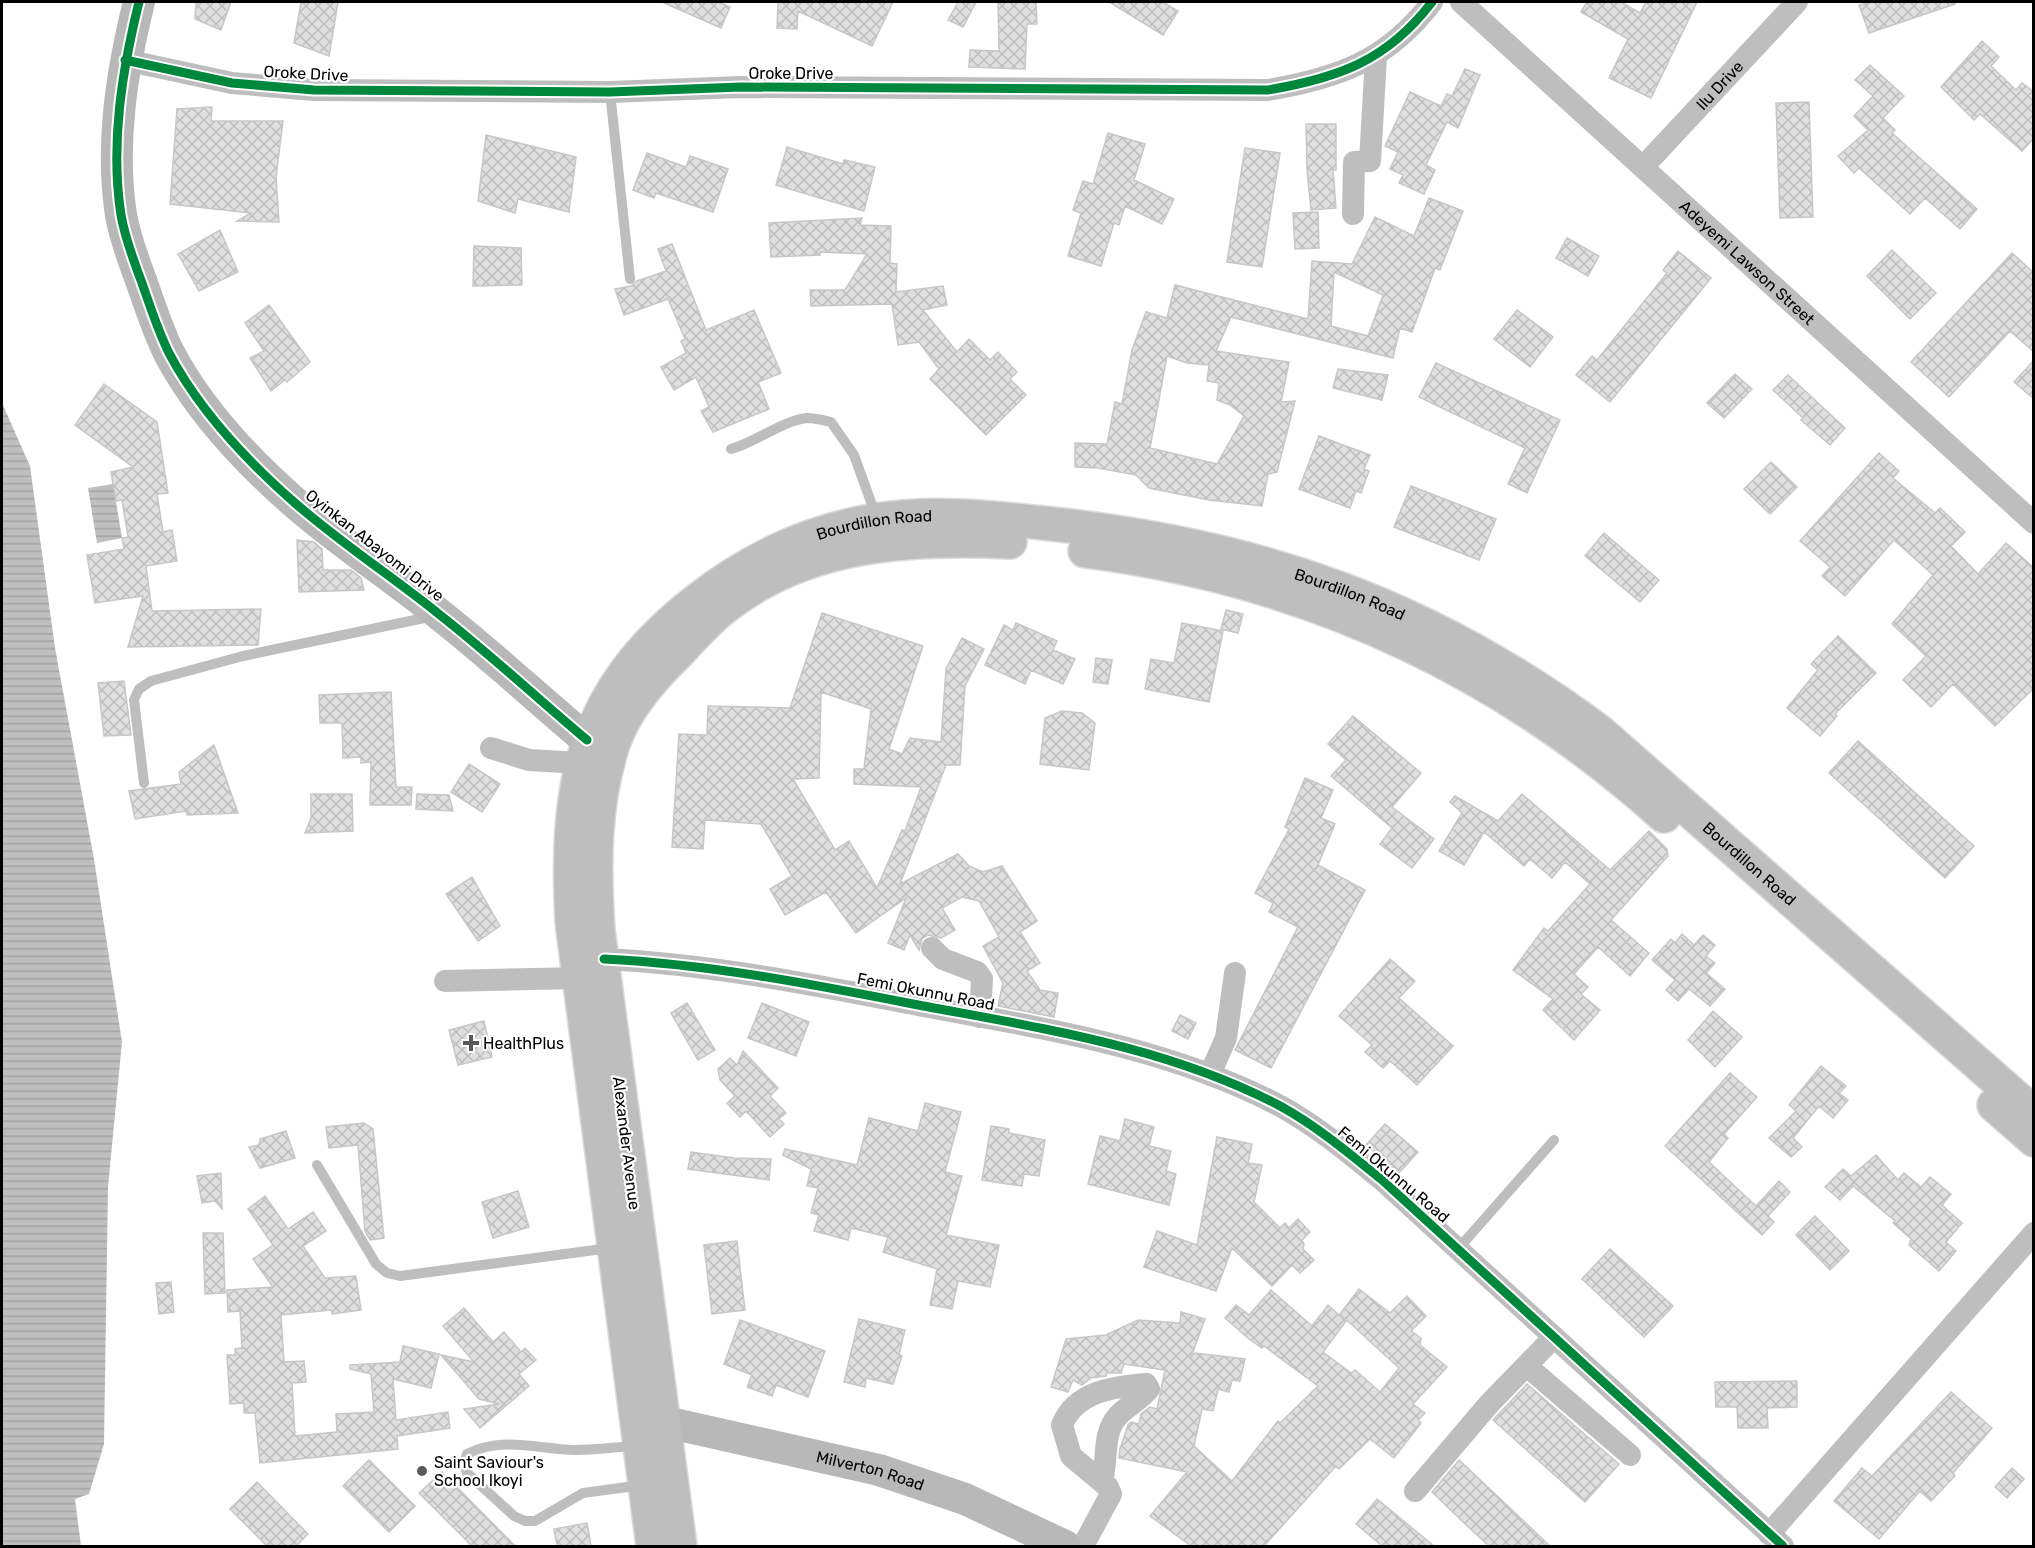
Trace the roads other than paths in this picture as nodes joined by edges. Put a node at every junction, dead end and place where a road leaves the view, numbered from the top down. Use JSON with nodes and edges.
{"nodes":[{"id":1,"x":139,"y":2,"type":"edge"},
{"id":2,"x":1432,"y":2,"type":"edge"},
{"id":3,"x":1461,"y":2,"type":"edge"},
{"id":4,"x":1797,"y":2,"type":"edge"},
{"id":5,"x":1376,"y":57,"type":"junction"},
{"id":6,"x":125,"y":60,"type":"junction"},
{"id":7,"x":610,"y":92,"type":"junction"},
{"id":8,"x":1643,"y":167,"type":"junction"},
{"id":9,"x":1353,"y":214,"type":"dead end"},
{"id":10,"x":630,"y":279,"type":"dead end"},
{"id":11,"x":731,"y":449,"type":"dead end"},
{"id":12,"x":877,"y":520,"type":"junction"},
{"id":13,"x":2034,"y":523,"type":"edge"},
{"id":14,"x":440,"y":615,"type":"junction"},
{"id":15,"x":491,"y":748,"type":"dead end"},
{"id":16,"x":594,"y":748,"type":"junction"},
{"id":17,"x":144,"y":783,"type":"dead end"},
{"id":18,"x":932,"y":948,"type":"dead end"},
{"id":19,"x":592,"y":969,"type":"junction"},
{"id":20,"x":1235,"y":973,"type":"dead end"},
{"id":21,"x":445,"y":981,"type":"dead end"},
{"id":22,"x":980,"y":1017,"type":"junction"},
{"id":23,"x":1210,"y":1074,"type":"junction"},
{"id":24,"x":2034,"y":1113,"type":"edge"},
{"id":25,"x":1554,"y":1140,"type":"dead end"},
{"id":26,"x":2034,"y":1140,"type":"edge"},
{"id":27,"x":317,"y":1165,"type":"dead end"},
{"id":28,"x":616,"y":1169,"type":"junction"},
{"id":29,"x":2034,"y":1233,"type":"edge"},
{"id":30,"x":614,"y":1247,"type":"junction"},
{"id":31,"x":1458,"y":1249,"type":"junction"},
{"id":32,"x":1554,"y":1337,"type":"junction"},
{"id":33,"x":1528,"y":1367,"type":"junction"},
{"id":34,"x":666,"y":1422,"type":"junction"},
{"id":35,"x":639,"y":1446,"type":"junction"},
{"id":36,"x":1630,"y":1455,"type":"dead end"},
{"id":37,"x":1102,"y":1481,"type":"junction"},
{"id":38,"x":644,"y":1485,"type":"junction"},
{"id":39,"x":1415,"y":1491,"type":"dead end"},
{"id":40,"x":1776,"y":1540,"type":"edge"},
{"id":41,"x":653,"y":1546,"type":"edge"},
{"id":42,"x":680,"y":1546,"type":"edge"},
{"id":43,"x":1065,"y":1546,"type":"edge"},
{"id":44,"x":1083,"y":1546,"type":"edge"}],
"edges":[{"from":1,"to":6,"type":"street","name":"Oyinkan Abayomi Drive"},
{"from":2,"to":5,"type":"street","name":"Oroke Drive"},
{"from":3,"to":8,"type":"street","name":"Adeyemi Lawson Street"},
{"from":4,"to":8,"type":"street","name":"Ilu Drive"},
{"from":5,"to":7,"type":"street","name":"Oroke Drive"},
{"from":5,"to":9,"type":"street"},
{"from":6,"to":7,"type":"street","name":"Oroke Drive"},
{"from":6,"to":14,"type":"street","name":"Oyinkan Abayomi Drive"},
{"from":7,"to":10,"type":"lane"},
{"from":8,"to":13,"type":"street","name":"Adeyemi Lawson Street"},
{"from":11,"to":12,"type":"lane"},
{"from":12,"to":16,"type":"main road","name":"Bourdillon Road"},
{"from":12,"to":24,"type":"main road","name":"Bourdillon Road"},
{"from":14,"to":16,"type":"street","name":"Oyinkan Abayomi Drive"},
{"from":14,"to":17,"type":"lane"},
{"from":15,"to":16,"type":"street"},
{"from":16,"to":19,"type":"main road","name":"Alexander Avenue"},
{"from":16,"to":26,"type":"main road","name":"Bourdillon Road"},
{"from":18,"to":22,"type":"street"},
{"from":19,"to":21,"type":"street","name":"Femi Okunnu Road"},
{"from":19,"to":22,"type":"street","name":"Femi Okunnu Road"},
{"from":19,"to":28,"type":"main road","name":"Alexander Avenue"},
{"from":20,"to":23,"type":"street"},
{"from":22,"to":23,"type":"street","name":"Femi Okunnu Road"},
{"from":23,"to":31,"type":"street","name":"Femi Okunnu Road"},
{"from":25,"to":31,"type":"lane"},
{"from":27,"to":30,"type":"lane"},
{"from":28,"to":30,"type":"main road","name":"Alexander Avenue"},
{"from":28,"to":34,"type":"main road","name":"Alexander Avenue"},
{"from":29,"to":40,"type":"street"},
{"from":30,"to":35,"type":"main road","name":"Alexander Avenue"},
{"from":31,"to":32,"type":"street","name":"Femi Okunnu Road"},
{"from":32,"to":33,"type":"street"},
{"from":32,"to":40,"type":"street","name":"Femi Okunnu Road"},
{"from":33,"to":36,"type":"street"},
{"from":33,"to":39,"type":"street"},
{"from":34,"to":42,"type":"main road","name":"Alexander Avenue"},
{"from":34,"to":43,"type":"street","name":"Milverton Road"},
{"from":35,"to":38,"type":"main road","name":"Alexander Avenue"},
{"from":35,"to":38,"type":"lane"},
{"from":37,"to":37,"type":"street"},
{"from":37,"to":44,"type":"street"},
{"from":38,"to":41,"type":"main road","name":"Alexander Avenue"}]}
